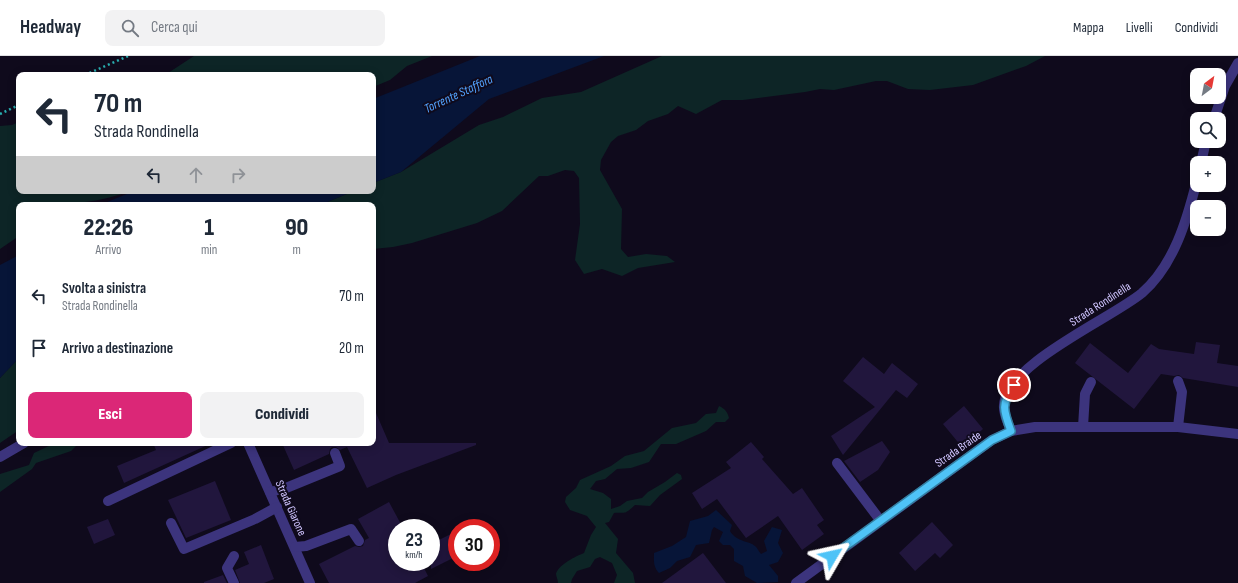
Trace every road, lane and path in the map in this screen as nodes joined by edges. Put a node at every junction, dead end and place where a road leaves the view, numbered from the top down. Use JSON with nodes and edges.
{"nodes":[{"id":1,"x":128,"y":56,"type":"edge"},
{"id":2,"x":1238,"y":63,"type":"edge"},
{"id":3,"x":92,"y":72,"type":"edge"},
{"id":4,"x":16,"y":106,"type":"edge"},
{"id":5,"x":1216,"y":112,"type":"edge"},
{"id":6,"x":0,"y":114,"type":"edge"},
{"id":7,"x":1193,"y":192,"type":"edge"},
{"id":8,"x":1178,"y":381,"type":"dead end"},
{"id":9,"x":1091,"y":382,"type":"dead end"},
{"id":10,"x":1084,"y":427,"type":"junction"},
{"id":11,"x":1178,"y":427,"type":"junction"},
{"id":12,"x":1011,"y":431,"type":"junction"},
{"id":13,"x":1238,"y":434,"type":"edge"},
{"id":14,"x":19,"y":446,"type":"edge"},
{"id":15,"x":224,"y":446,"type":"edge"},
{"id":16,"x":249,"y":446,"type":"edge"},
{"id":17,"x":335,"y":453,"type":"dead end"},
{"id":18,"x":0,"y":457,"type":"edge"},
{"id":19,"x":837,"y":462,"type":"dead end"},
{"id":20,"x":270,"y":492,"type":"junction"},
{"id":21,"x":108,"y":501,"type":"dead end"},
{"id":22,"x":277,"y":507,"type":"junction"},
{"id":23,"x":880,"y":520,"type":"junction"},
{"id":24,"x":171,"y":523,"type":"dead end"},
{"id":25,"x":359,"y":541,"type":"dead end"},
{"id":26,"x":295,"y":547,"type":"junction"},
{"id":27,"x":234,"y":556,"type":"dead end"},
{"id":28,"x":234,"y":583,"type":"edge"},
{"id":29,"x":310,"y":583,"type":"edge"},
{"id":30,"x":796,"y":583,"type":"edge"}],
"edges":[{"from":1,"to":3,"type":"path"},
{"from":2,"to":5,"type":"street"},
{"from":4,"to":6,"type":"path"},
{"from":7,"to":12,"type":"street","name":"Strada Rondinella"},
{"from":8,"to":11,"type":"street"},
{"from":9,"to":10,"type":"street"},
{"from":10,"to":11,"type":"street","name":"Strada Braide"},
{"from":10,"to":12,"type":"street","name":"Strada Braide"},
{"from":11,"to":13,"type":"street","name":"Strada Braide"},
{"from":12,"to":23,"type":"street","name":"Strada Braide"},
{"from":14,"to":18,"type":"street"},
{"from":15,"to":21,"type":"street"},
{"from":16,"to":20,"type":"street","name":"Strada Giarone"},
{"from":17,"to":20,"type":"street"},
{"from":19,"to":23,"type":"street"},
{"from":20,"to":22,"type":"street","name":"Strada Giarone"},
{"from":22,"to":24,"type":"street"},
{"from":22,"to":26,"type":"street","name":"Strada Giarone"},
{"from":23,"to":30,"type":"street","name":"Strada Braide"},
{"from":25,"to":26,"type":"street"},
{"from":26,"to":29,"type":"street","name":"Strada Giarone"},
{"from":27,"to":28,"type":"street"}]}
